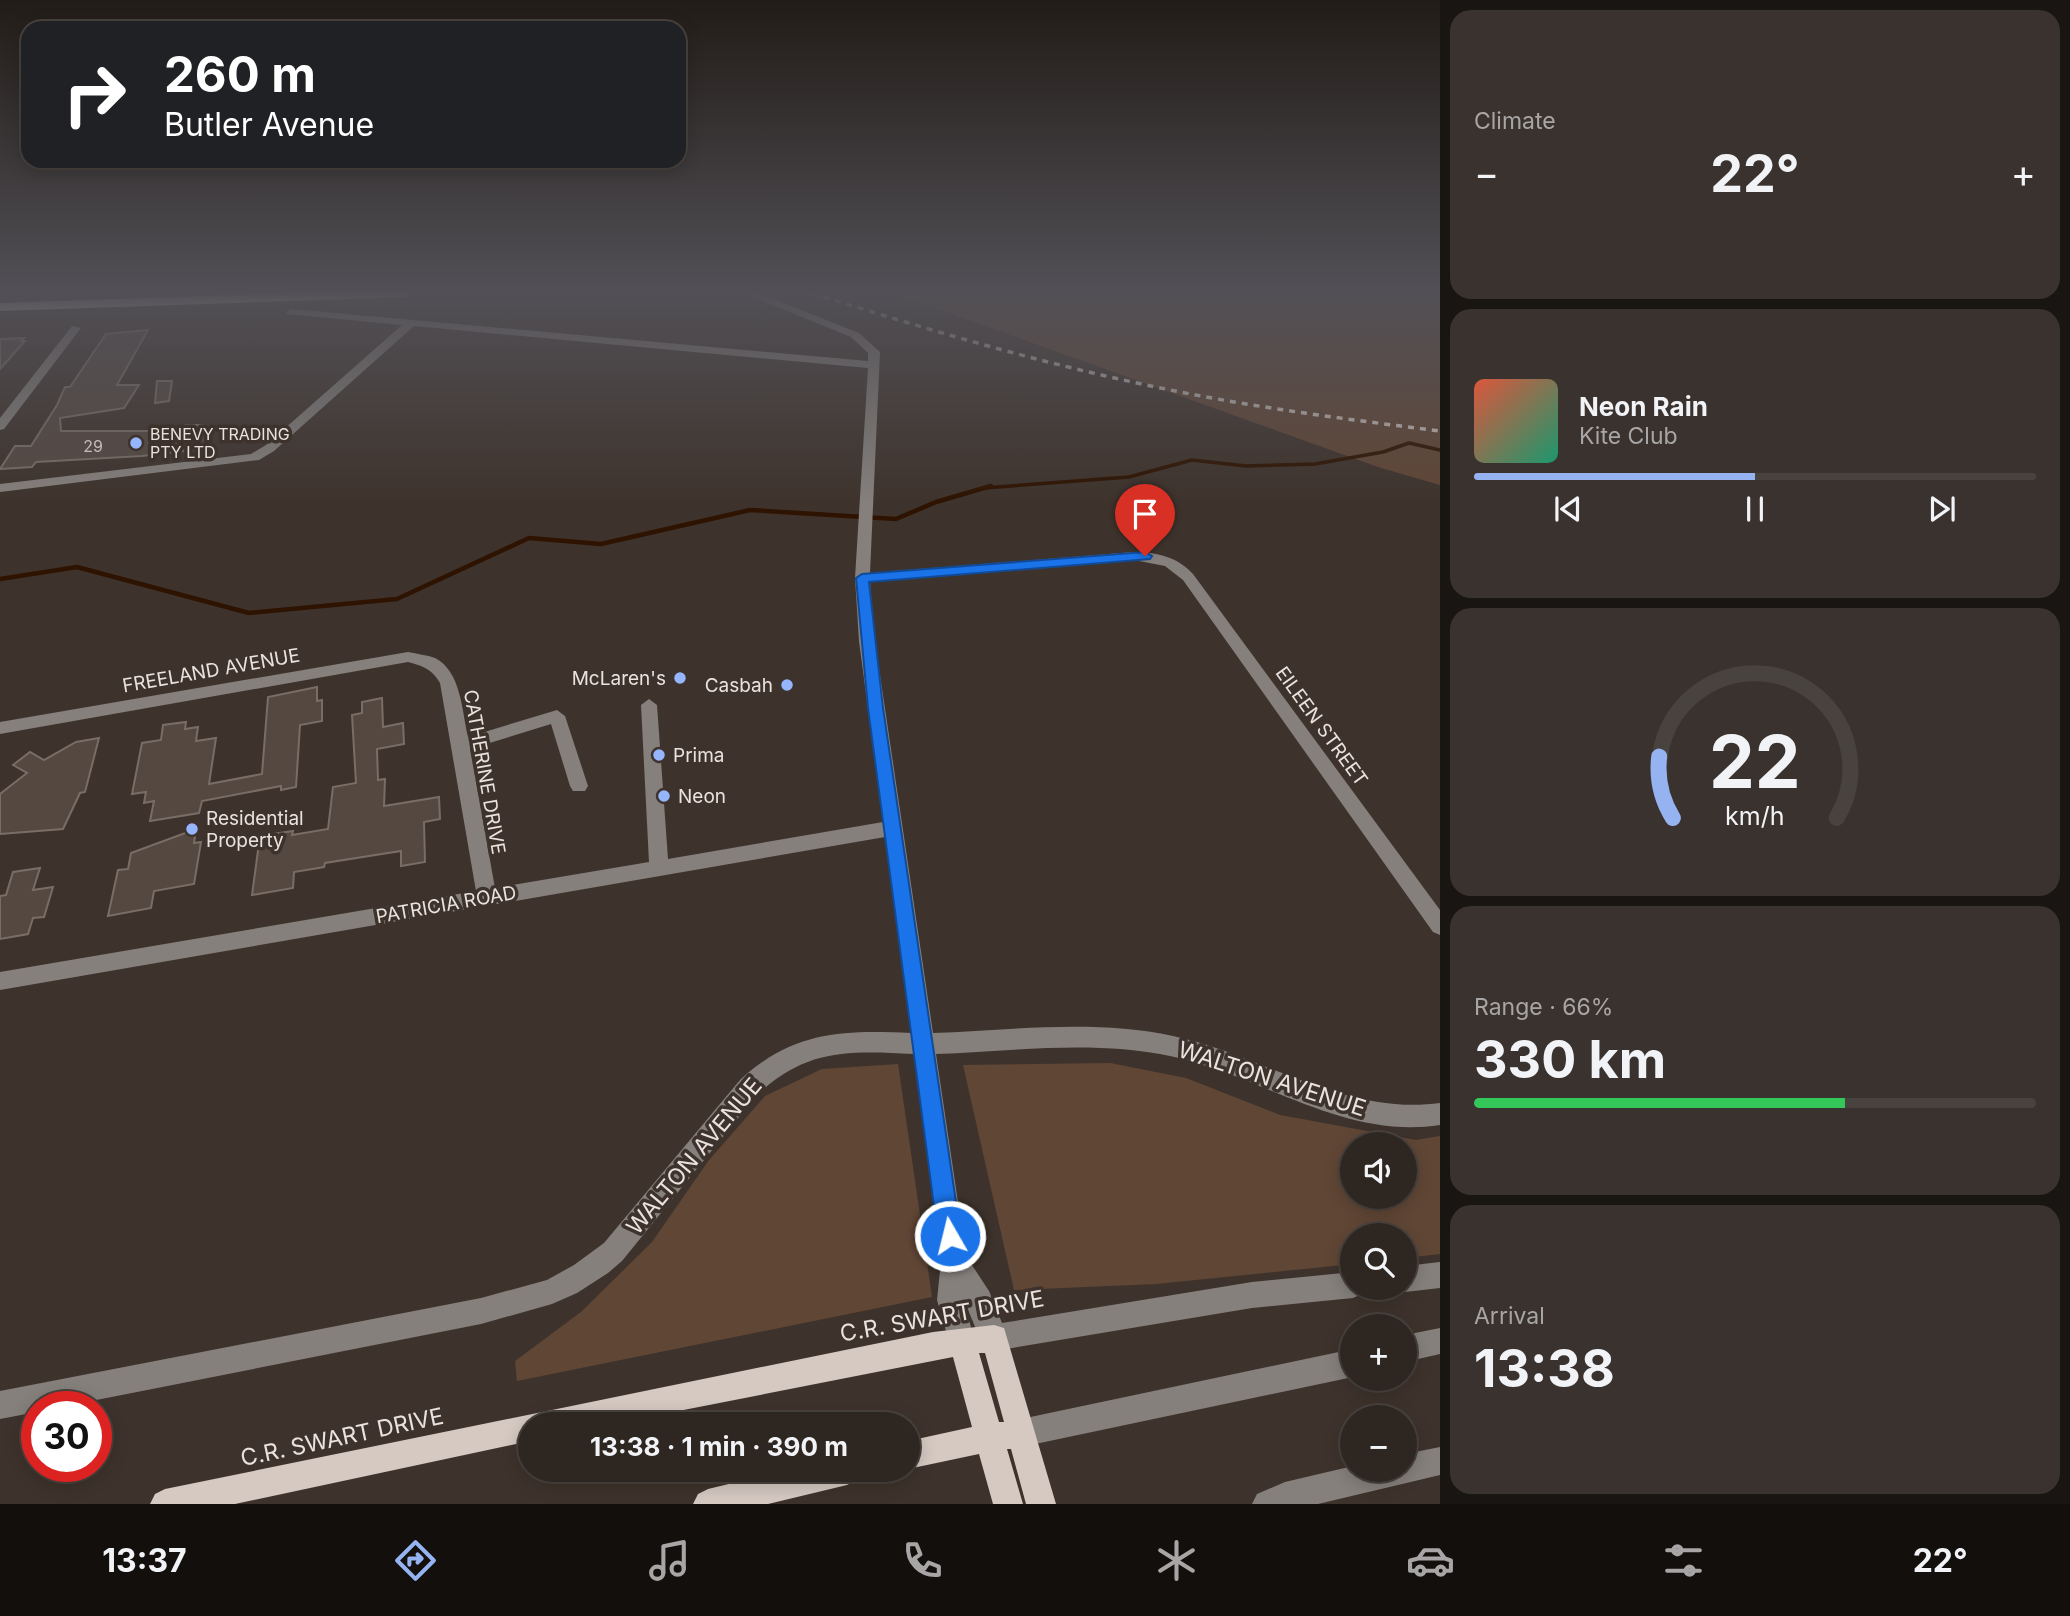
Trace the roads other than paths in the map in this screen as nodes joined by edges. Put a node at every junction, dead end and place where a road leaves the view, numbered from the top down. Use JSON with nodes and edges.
{"nodes":[{"id":1,"x":49,"y":363,"type":"edge"},
{"id":2,"x":366,"y":363,"type":"edge"},
{"id":3,"x":854,"y":363,"type":"edge"},
{"id":4,"x":874,"y":365,"type":"joint"},
{"id":5,"x":0,"y":426,"type":"edge"},
{"id":6,"x":0,"y":488,"type":"edge"},
{"id":7,"x":862,"y":578,"type":"junction"},
{"id":8,"x":429,"y":662,"type":"joint"},
{"id":9,"x":649,"y":705,"type":"dead end"},
{"id":10,"x":0,"y":728,"type":"edge"},
{"id":11,"x":461,"y":745,"type":"junction"},
{"id":12,"x":579,"y":786,"type":"dead end"},
{"id":13,"x":892,"y":828,"type":"junction"},
{"id":14,"x":659,"y":867,"type":"junction"},
{"id":15,"x":487,"y":898,"type":"junction"},
{"id":16,"x":1440,"y":926,"type":"edge"},
{"id":17,"x":0,"y":981,"type":"edge"},
{"id":18,"x":923,"y":1044,"type":"junction"},
{"id":19,"x":1440,"y":1114,"type":"edge"},
{"id":20,"x":954,"y":1261,"type":"junction"},
{"id":21,"x":1440,"y":1275,"type":"edge"},
{"id":22,"x":1417,"y":1278,"type":"edge"},
{"id":23,"x":1340,"y":1286,"type":"edge"},
{"id":24,"x":994,"y":1338,"type":"junction"},
{"id":25,"x":1440,"y":1341,"type":"edge"},
{"id":26,"x":962,"y":1342,"type":"junction"},
{"id":27,"x":1417,"y":1346,"type":"edge"},
{"id":28,"x":1340,"y":1366,"type":"edge"},
{"id":29,"x":0,"y":1405,"type":"edge"},
{"id":30,"x":606,"y":1412,"type":"edge"},
{"id":31,"x":518,"y":1430,"type":"edge"},
{"id":32,"x":1021,"y":1433,"type":"junction"},
{"id":33,"x":990,"y":1439,"type":"junction"},
{"id":34,"x":920,"y":1452,"type":"edge"},
{"id":35,"x":1440,"y":1461,"type":"edge"},
{"id":36,"x":1417,"y":1466,"type":"edge"},
{"id":37,"x":798,"y":1482,"type":"edge"},
{"id":38,"x":1348,"y":1482,"type":"edge"},
{"id":39,"x":165,"y":1504,"type":"edge"},
{"id":40,"x":708,"y":1504,"type":"edge"},
{"id":41,"x":1008,"y":1504,"type":"edge"},
{"id":42,"x":1041,"y":1504,"type":"edge"},
{"id":43,"x":1267,"y":1504,"type":"edge"}],
"edges":[{"from":1,"to":5,"type":"street"},
{"from":2,"to":6,"type":"street"},
{"from":3,"to":4,"type":"street"},
{"from":4,"to":7,"type":"street"},
{"from":7,"to":13,"type":"street"},
{"from":7,"to":16,"type":"street","name":"EILEEN STREET"},
{"from":8,"to":10,"type":"street","name":"FREELAND AVENUE"},
{"from":8,"to":11,"type":"street","name":"CATHERINE DRIVE"},
{"from":9,"to":14,"type":"street"},
{"from":11,"to":12,"type":"street"},
{"from":11,"to":15,"type":"street","name":"CATHERINE DRIVE"},
{"from":13,"to":14,"type":"street","name":"PATRICIA ROAD"},
{"from":13,"to":18,"type":"street"},
{"from":14,"to":15,"type":"street","name":"PATRICIA ROAD"},
{"from":15,"to":17,"type":"street","name":"PATRICIA ROAD"},
{"from":18,"to":19,"type":"street","name":"WALTON AVENUE"},
{"from":18,"to":20,"type":"street"},
{"from":18,"to":29,"type":"street","name":"WALTON AVENUE"},
{"from":20,"to":24,"type":"street"},
{"from":20,"to":26,"type":"street"},
{"from":21,"to":22,"type":"street"},
{"from":23,"to":24,"type":"street","name":"C.R. SWART DRIVE"},
{"from":24,"to":26,"type":"main road","name":"C.R. SWART DRIVE"},
{"from":24,"to":32,"type":"main road"},
{"from":25,"to":27,"type":"street"},
{"from":26,"to":30,"type":"main road","name":"C.R. SWART DRIVE"},
{"from":26,"to":33,"type":"main road"},
{"from":28,"to":32,"type":"street"},
{"from":31,"to":39,"type":"main road","name":"C.R. SWART DRIVE"},
{"from":32,"to":33,"type":"main road"},
{"from":32,"to":42,"type":"main road"},
{"from":33,"to":34,"type":"main road"},
{"from":33,"to":41,"type":"main road"},
{"from":35,"to":36,"type":"street"},
{"from":37,"to":40,"type":"main road"},
{"from":38,"to":43,"type":"street"}]}
